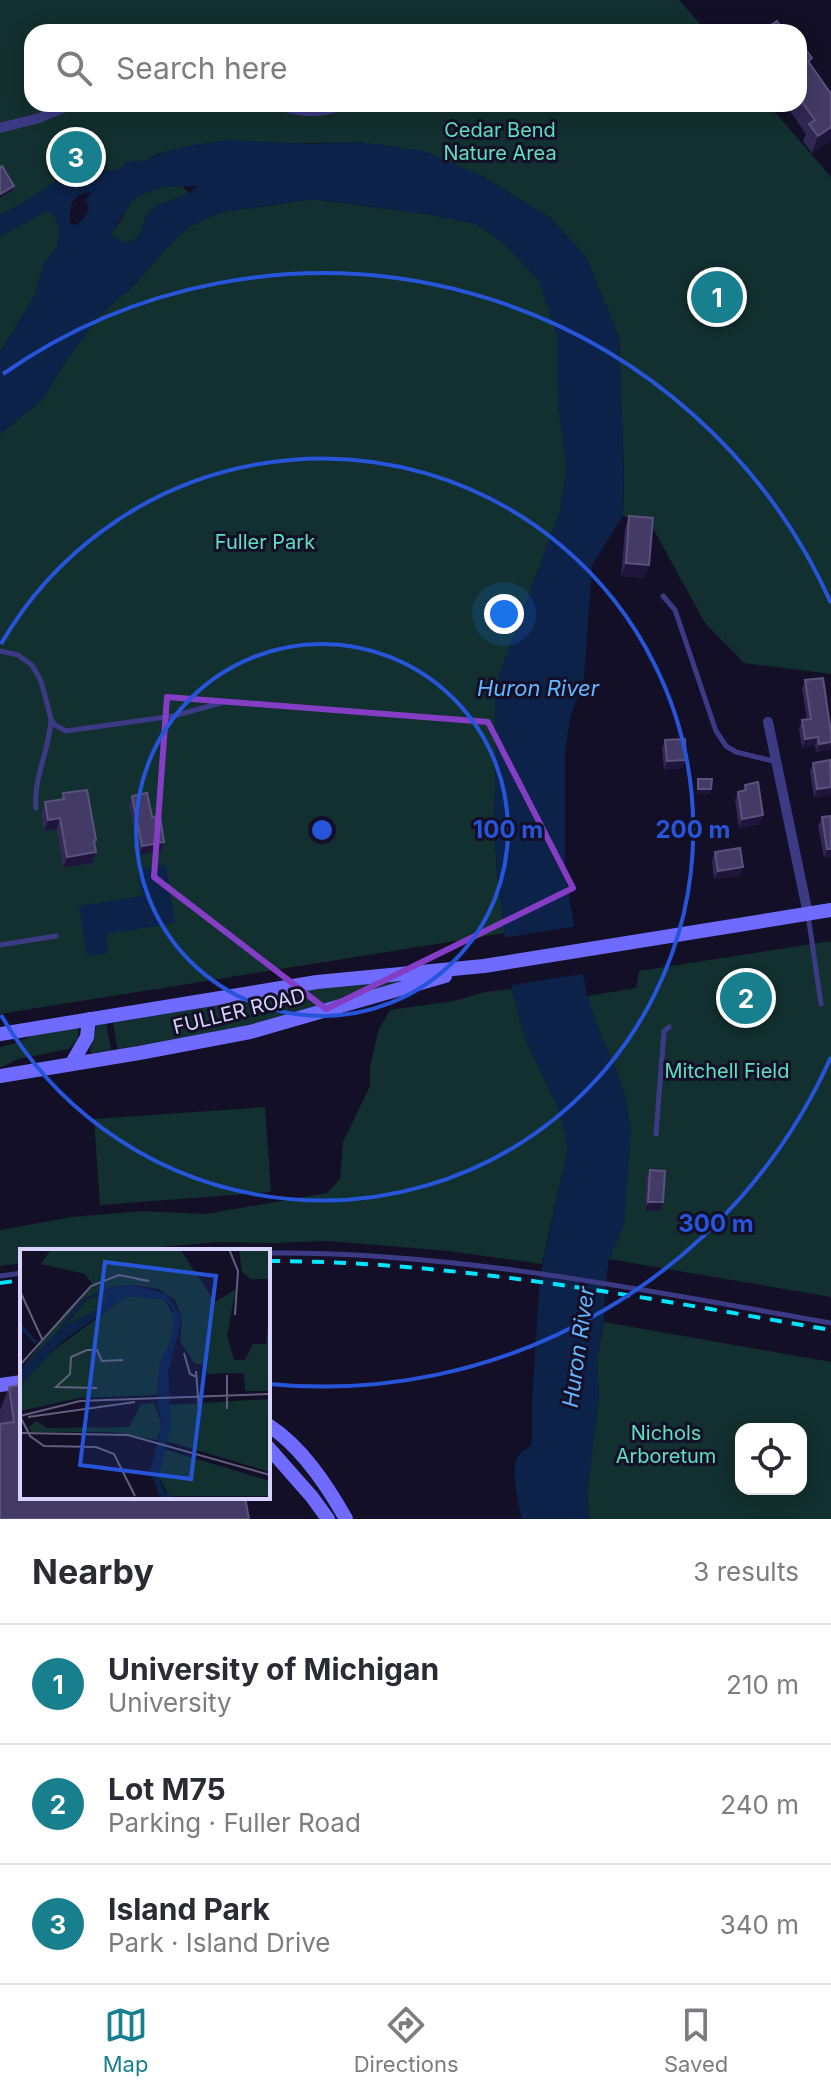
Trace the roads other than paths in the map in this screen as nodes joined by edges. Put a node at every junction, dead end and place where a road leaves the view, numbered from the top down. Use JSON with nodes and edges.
{"nodes":[{"id":1,"x":54,"y":112,"type":"edge"},
{"id":2,"x":301,"y":112,"type":"edge"},
{"id":3,"x":327,"y":112,"type":"edge"},
{"id":4,"x":0,"y":128,"type":"edge"},
{"id":5,"x":663,"y":596,"type":"dead end"},
{"id":6,"x":0,"y":651,"type":"edge"},
{"id":7,"x":221,"y":703,"type":"dead end"},
{"id":8,"x":51,"y":719,"type":"junction"},
{"id":9,"x":768,"y":722,"type":"dead end"},
{"id":10,"x":778,"y":763,"type":"junction"},
{"id":11,"x":36,"y":808,"type":"dead end"},
{"id":12,"x":831,"y":910,"type":"edge"},
{"id":13,"x":808,"y":914,"type":"junction"},
{"id":14,"x":56,"y":936,"type":"dead end"},
{"id":15,"x":0,"y":945,"type":"edge"},
{"id":16,"x":484,"y":966,"type":"junction"},
{"id":17,"x":821,"y":1004,"type":"dead end"},
{"id":18,"x":89,"y":1019,"type":"junction"},
{"id":19,"x":669,"y":1027,"type":"dead end"},
{"id":20,"x":0,"y":1034,"type":"edge"},
{"id":21,"x":72,"y":1063,"type":"junction"},
{"id":22,"x":0,"y":1076,"type":"edge"},
{"id":23,"x":656,"y":1134,"type":"dead end"},
{"id":24,"x":270,"y":1253,"type":"edge"},
{"id":25,"x":20,"y":1273,"type":"edge"},
{"id":26,"x":0,"y":1276,"type":"edge"},
{"id":27,"x":831,"y":1323,"type":"edge"},
{"id":28,"x":20,"y":1382,"type":"edge"},
{"id":29,"x":0,"y":1385,"type":"edge"},
{"id":30,"x":270,"y":1426,"type":"edge"},
{"id":31,"x":270,"y":1449,"type":"edge"},
{"id":32,"x":328,"y":1519,"type":"edge"},
{"id":33,"x":346,"y":1519,"type":"edge"}],
"edges":[{"from":1,"to":4,"type":"street"},
{"from":2,"to":3,"type":"lane"},
{"from":5,"to":10,"type":"lane"},
{"from":6,"to":8,"type":"lane"},
{"from":7,"to":8,"type":"lane"},
{"from":8,"to":11,"type":"lane"},
{"from":9,"to":10,"type":"street"},
{"from":10,"to":13,"type":"street"},
{"from":12,"to":13,"type":"main road","name":"FULLER ROAD"},
{"from":13,"to":16,"type":"main road","name":"FULLER ROAD"},
{"from":13,"to":17,"type":"lane"},
{"from":14,"to":15,"type":"lane"},
{"from":16,"to":18,"type":"main road","name":"FULLER ROAD"},
{"from":16,"to":21,"type":"main road","name":"FULLER ROAD"},
{"from":18,"to":20,"type":"main road","name":"FULLER ROAD"},
{"from":18,"to":21,"type":"main road"},
{"from":19,"to":23,"type":"lane"},
{"from":21,"to":22,"type":"main road","name":"FULLER ROAD"},
{"from":24,"to":27,"type":"lane"},
{"from":25,"to":26,"type":"lane"},
{"from":28,"to":29,"type":"main road"},
{"from":30,"to":33,"type":"main road"},
{"from":31,"to":32,"type":"main road"}]}
